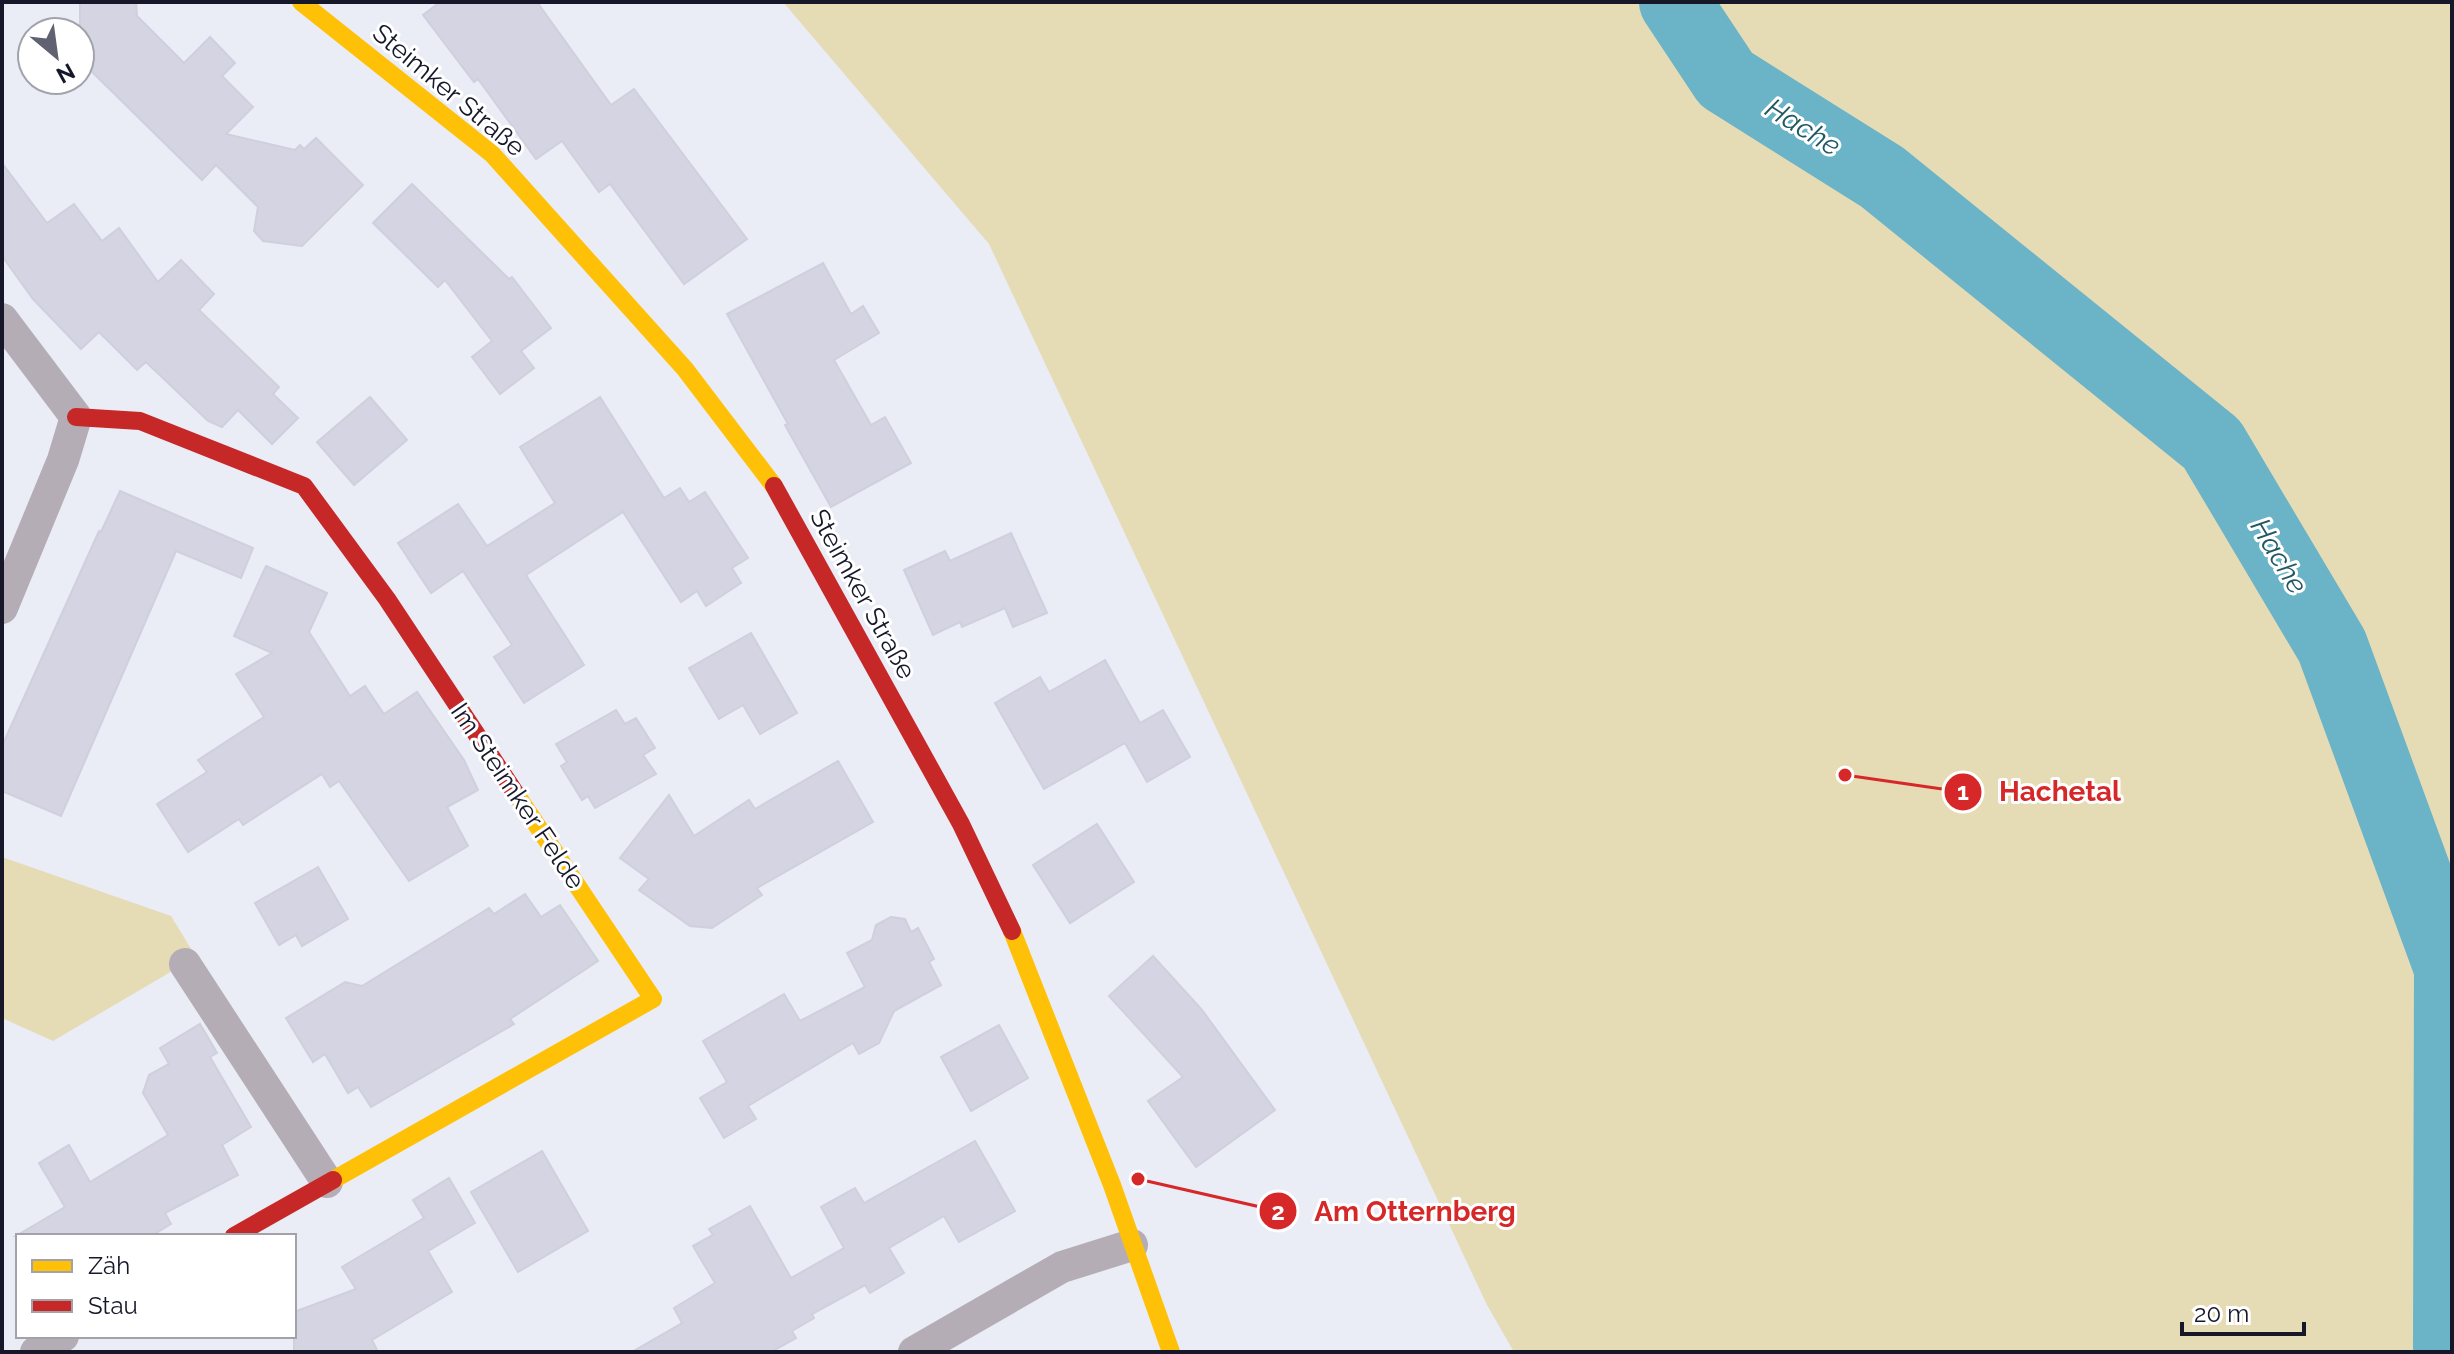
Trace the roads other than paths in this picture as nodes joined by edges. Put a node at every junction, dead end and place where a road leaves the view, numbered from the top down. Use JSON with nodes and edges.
{"nodes":[{"id":1,"x":301,"y":2,"type":"edge"},
{"id":2,"x":2,"y":319,"type":"edge"},
{"id":3,"x":76,"y":417,"type":"junction"},
{"id":4,"x":2,"y":608,"type":"edge"},
{"id":5,"x":185,"y":964,"type":"dead end"},
{"id":6,"x":327,"y":1182,"type":"junction"},
{"id":7,"x":237,"y":1234,"type":"edge"},
{"id":8,"x":1132,"y":1245,"type":"junction"},
{"id":9,"x":60,"y":1338,"type":"edge"},
{"id":10,"x":36,"y":1352,"type":"edge"},
{"id":11,"x":914,"y":1352,"type":"edge"},
{"id":12,"x":1171,"y":1352,"type":"edge"}],
"edges":[{"from":1,"to":8,"type":"street","name":"Steimker Straße"},
{"from":2,"to":3,"type":"street"},
{"from":3,"to":4,"type":"street"},
{"from":3,"to":6,"type":"street","name":"Im Steimker Felde"},
{"from":5,"to":6,"type":"street"},
{"from":6,"to":7,"type":"street","name":"Im Steimker Felde"},
{"from":8,"to":11,"type":"street"},
{"from":8,"to":12,"type":"street","name":"Steimker Straße"},
{"from":9,"to":10,"type":"street"}]}
